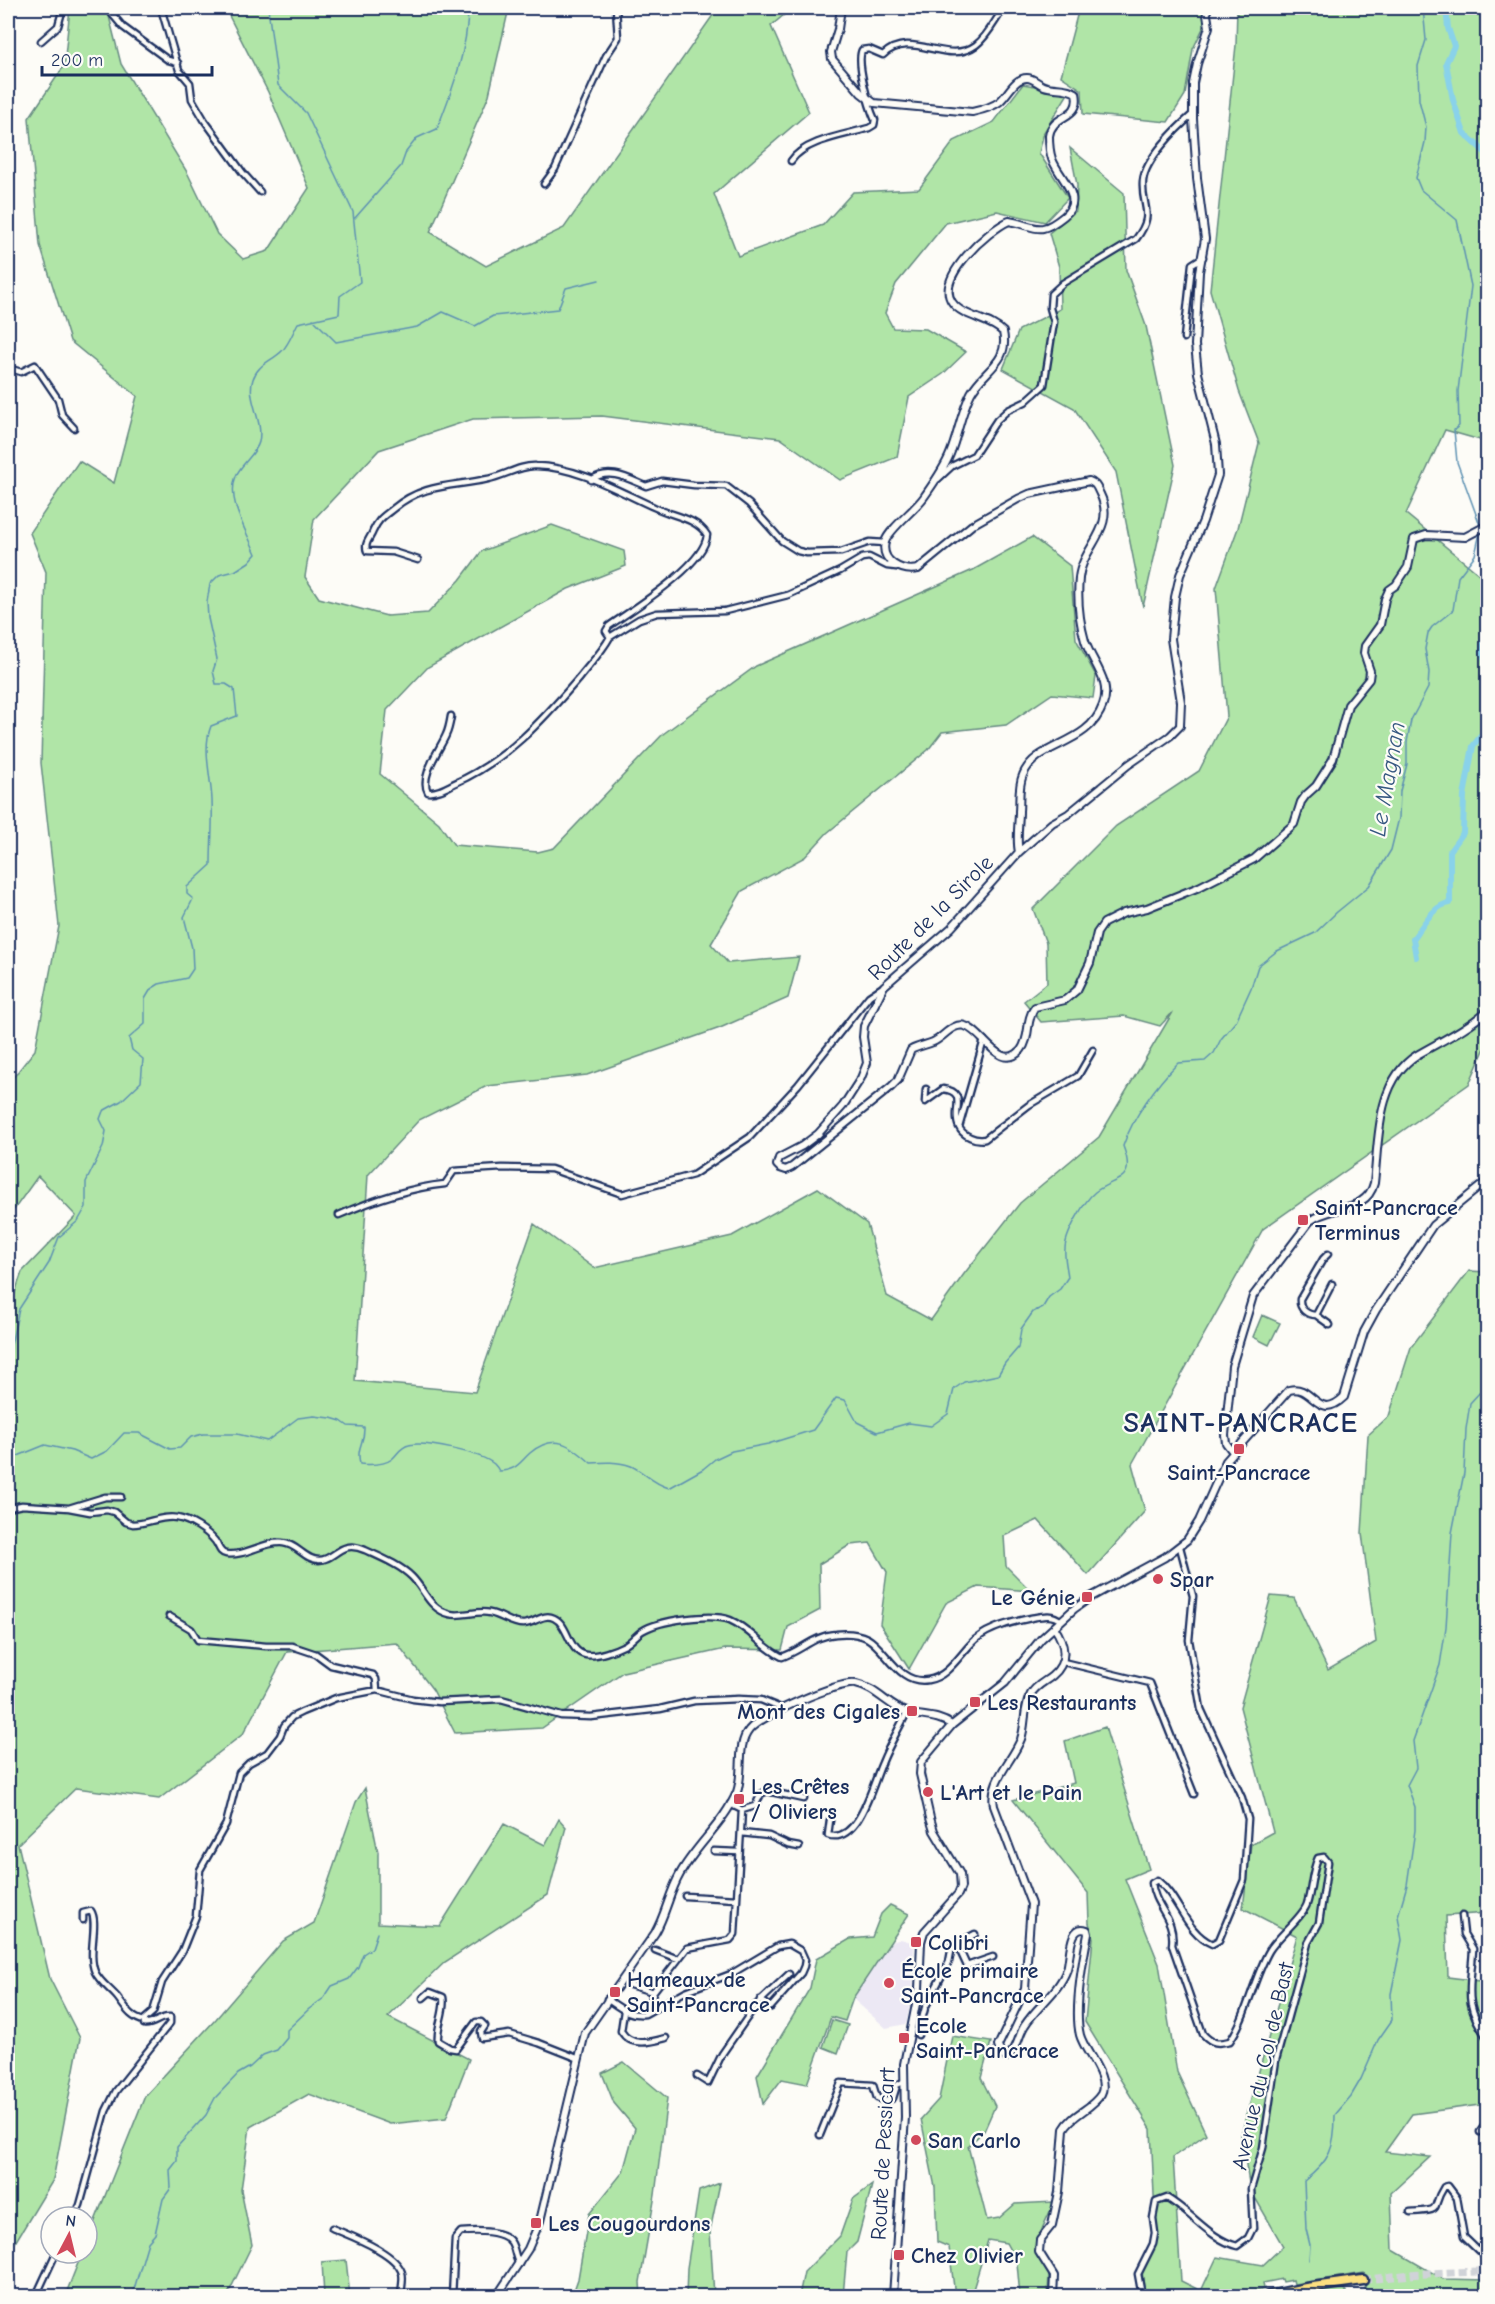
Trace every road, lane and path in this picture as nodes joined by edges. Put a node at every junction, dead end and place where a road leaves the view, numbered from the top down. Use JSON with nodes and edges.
{"nodes":[{"id":1,"x":63,"y":8,"type":"edge"},
{"id":2,"x":107,"y":8,"type":"edge"},
{"id":3,"x":161,"y":8,"type":"edge"},
{"id":4,"x":616,"y":8,"type":"edge"},
{"id":5,"x":841,"y":8,"type":"edge"},
{"id":6,"x":1004,"y":8,"type":"edge"},
{"id":7,"x":1206,"y":8,"type":"edge"},
{"id":8,"x":41,"y":41,"type":"dead end"},
{"id":9,"x":178,"y":63,"type":"junction"},
{"id":10,"x":869,"y":100,"type":"junction"},
{"id":11,"x":1193,"y":114,"type":"junction"},
{"id":12,"x":791,"y":161,"type":"dead end"},
{"id":13,"x":544,"y":184,"type":"dead end"},
{"id":14,"x":260,"y":192,"type":"dead end"},
{"id":15,"x":1203,"y":256,"type":"junction"},
{"id":16,"x":1184,"y":338,"type":"dead end"},
{"id":17,"x":8,"y":368,"type":"edge"},
{"id":18,"x":74,"y":428,"type":"dead end"},
{"id":19,"x":591,"y":480,"type":"junction"},
{"id":20,"x":934,"y":481,"type":"junction"},
{"id":21,"x":1486,"y":526,"type":"edge"},
{"id":22,"x":885,"y":543,"type":"junction"},
{"id":23,"x":418,"y":560,"type":"dead end"},
{"id":24,"x":897,"y":567,"type":"junction"},
{"id":25,"x":610,"y":638,"type":"junction"},
{"id":26,"x":451,"y":716,"type":"dead end"},
{"id":27,"x":1019,"y":852,"type":"junction"},
{"id":28,"x":884,"y":986,"type":"junction"},
{"id":29,"x":1488,"y":1010,"type":"edge"},
{"id":30,"x":984,"y":1040,"type":"junction"},
{"id":31,"x":1093,"y":1050,"type":"dead end"},
{"id":32,"x":926,"y":1089,"type":"dead end"},
{"id":33,"x":959,"y":1127,"type":"junction"},
{"id":34,"x":1488,"y":1180,"type":"edge"},
{"id":35,"x":339,"y":1215,"type":"dead end"},
{"id":36,"x":1328,"y":1254,"type":"dead end"},
{"id":37,"x":1332,"y":1284,"type":"dead end"},
{"id":38,"x":1316,"y":1315,"type":"junction"},
{"id":39,"x":1330,"y":1325,"type":"dead end"},
{"id":40,"x":1233,"y":1452,"type":"junction"},
{"id":41,"x":121,"y":1497,"type":"dead end"},
{"id":42,"x":8,"y":1508,"type":"edge"},
{"id":43,"x":69,"y":1508,"type":"junction"},
{"id":44,"x":1180,"y":1546,"type":"junction"},
{"id":45,"x":169,"y":1616,"type":"dead end"},
{"id":46,"x":1061,"y":1621,"type":"junction"},
{"id":47,"x":1054,"y":1627,"type":"junction"},
{"id":48,"x":1063,"y":1662,"type":"junction"},
{"id":49,"x":377,"y":1690,"type":"junction"},
{"id":50,"x":783,"y":1709,"type":"junction"},
{"id":51,"x":907,"y":1712,"type":"junction"},
{"id":52,"x":952,"y":1725,"type":"junction"},
{"id":53,"x":1194,"y":1794,"type":"dead end"},
{"id":54,"x":804,"y":1799,"type":"dead end"},
{"id":55,"x":730,"y":1804,"type":"junction"},
{"id":56,"x":742,"y":1810,"type":"junction"},
{"id":57,"x":830,"y":1820,"type":"dead end"},
{"id":58,"x":741,"y":1833,"type":"junction"},
{"id":59,"x":799,"y":1847,"type":"dead end"},
{"id":60,"x":714,"y":1851,"type":"dead end"},
{"id":61,"x":739,"y":1852,"type":"junction"},
{"id":62,"x":686,"y":1896,"type":"dead end"},
{"id":63,"x":737,"y":1899,"type":"junction"},
{"id":64,"x":1462,"y":1916,"type":"dead end"},
{"id":65,"x":83,"y":1920,"type":"dead end"},
{"id":66,"x":975,"y":1934,"type":"dead end"},
{"id":67,"x":956,"y":1942,"type":"junction"},
{"id":68,"x":655,"y":1950,"type":"dead end"},
{"id":69,"x":993,"y":1957,"type":"dead end"},
{"id":70,"x":678,"y":1959,"type":"junction"},
{"id":71,"x":789,"y":1974,"type":"dead end"},
{"id":72,"x":630,"y":1985,"type":"dead end"},
{"id":73,"x":653,"y":1992,"type":"junction"},
{"id":74,"x":423,"y":1998,"type":"dead end"},
{"id":75,"x":607,"y":1999,"type":"junction"},
{"id":76,"x":760,"y":2000,"type":"junction"},
{"id":77,"x":656,"y":2008,"type":"junction"},
{"id":78,"x":624,"y":2011,"type":"junction"},
{"id":79,"x":144,"y":2021,"type":"junction"},
{"id":80,"x":918,"y":2035,"type":"dead end"},
{"id":81,"x":666,"y":2038,"type":"dead end"},
{"id":82,"x":1488,"y":2039,"type":"edge"},
{"id":83,"x":578,"y":2058,"type":"junction"},
{"id":84,"x":697,"y":2076,"type":"dead end"},
{"id":85,"x":903,"y":2082,"type":"junction"},
{"id":86,"x":1488,"y":2121,"type":"edge"},
{"id":87,"x":1480,"y":2132,"type":"dead end"},
{"id":88,"x":820,"y":2135,"type":"dead end"},
{"id":89,"x":80,"y":2205,"type":"edge"},
{"id":90,"x":1410,"y":2212,"type":"dead end"},
{"id":91,"x":332,"y":2228,"type":"dead end"},
{"id":92,"x":1488,"y":2260,"type":"edge"},
{"id":93,"x":50,"y":2265,"type":"edge"},
{"id":94,"x":519,"y":2265,"type":"junction"},
{"id":95,"x":1363,"y":2280,"type":"tunnel mouth"},
{"id":96,"x":36,"y":2296,"type":"edge"},
{"id":97,"x":401,"y":2296,"type":"edge"},
{"id":98,"x":452,"y":2296,"type":"edge"},
{"id":99,"x":497,"y":2296,"type":"edge"},
{"id":100,"x":893,"y":2296,"type":"edge"},
{"id":101,"x":1053,"y":2296,"type":"edge"},
{"id":102,"x":1142,"y":2296,"type":"edge"},
{"id":103,"x":1268,"y":2296,"type":"edge"}],
"edges":[{"from":1,"to":8,"type":"street"},
{"from":2,"to":9,"type":"street"},
{"from":3,"to":9,"type":"street"},
{"from":4,"to":13,"type":"street"},
{"from":5,"to":10,"type":"street"},
{"from":6,"to":10,"type":"street"},
{"from":7,"to":11,"type":"street"},
{"from":9,"to":14,"type":"street"},
{"from":10,"to":12,"type":"street"},
{"from":10,"to":20,"type":"street"},
{"from":11,"to":15,"type":"street"},
{"from":11,"to":20,"type":"street"},
{"from":15,"to":16,"type":"street"},
{"from":15,"to":27,"type":"street","name":"Route de la Sirole"},
{"from":17,"to":18,"type":"street"},
{"from":19,"to":22,"type":"street"},
{"from":19,"to":23,"type":"street"},
{"from":19,"to":25,"type":"street"},
{"from":20,"to":22,"type":"street"},
{"from":21,"to":30,"type":"street","name":"Route de la Sirole"},
{"from":22,"to":24,"type":"street"},
{"from":24,"to":25,"type":"street"},
{"from":24,"to":27,"type":"street"},
{"from":25,"to":26,"type":"street"},
{"from":27,"to":28,"type":"street","name":"Route de la Sirole"},
{"from":28,"to":30,"type":"street","name":"Route de la Sirole"},
{"from":28,"to":35,"type":"street"},
{"from":29,"to":40,"type":"street"},
{"from":30,"to":33,"type":"street"},
{"from":31,"to":33,"type":"street"},
{"from":32,"to":33,"type":"street"},
{"from":34,"to":40,"type":"street"},
{"from":36,"to":38,"type":"street"},
{"from":37,"to":38,"type":"street"},
{"from":38,"to":39,"type":"street"},
{"from":40,"to":44,"type":"street"},
{"from":41,"to":43,"type":"street"},
{"from":42,"to":43,"type":"street"},
{"from":43,"to":46,"type":"street"},
{"from":44,"to":46,"type":"street","name":"Route de Pessicart"},
{"from":44,"to":102,"type":"street","name":"Avenue du Col de Bast"},
{"from":45,"to":49,"type":"street"},
{"from":46,"to":47,"type":"street","name":"Route de Pessicart"},
{"from":47,"to":48,"type":"street"},
{"from":47,"to":52,"type":"street","name":"Route de Pessicart"},
{"from":48,"to":53,"type":"street"},
{"from":48,"to":101,"type":"street"},
{"from":49,"to":50,"type":"street"},
{"from":49,"to":79,"type":"street"},
{"from":50,"to":51,"type":"street"},
{"from":50,"to":55,"type":"street"},
{"from":51,"to":52,"type":"street"},
{"from":51,"to":57,"type":"street"},
{"from":52,"to":85,"type":"street","name":"Route de Pessicart"},
{"from":54,"to":56,"type":"street"},
{"from":55,"to":56,"type":"street"},
{"from":55,"to":75,"type":"street"},
{"from":56,"to":58,"type":"street"},
{"from":58,"to":59,"type":"street"},
{"from":58,"to":61,"type":"street"},
{"from":60,"to":61,"type":"street"},
{"from":61,"to":63,"type":"street"},
{"from":62,"to":63,"type":"street"},
{"from":63,"to":70,"type":"street"},
{"from":64,"to":82,"type":"street"},
{"from":65,"to":79,"type":"street"},
{"from":66,"to":67,"type":"street"},
{"from":67,"to":69,"type":"street"},
{"from":67,"to":80,"type":"street"},
{"from":68,"to":70,"type":"street"},
{"from":70,"to":73,"type":"street"},
{"from":71,"to":76,"type":"street"},
{"from":72,"to":73,"type":"street"},
{"from":73,"to":77,"type":"street"},
{"from":74,"to":83,"type":"street"},
{"from":75,"to":78,"type":"street"},
{"from":75,"to":83,"type":"street"},
{"from":76,"to":77,"type":"street"},
{"from":76,"to":84,"type":"street"},
{"from":77,"to":78,"type":"street"},
{"from":78,"to":81,"type":"street"},
{"from":79,"to":89,"type":"street"},
{"from":83,"to":94,"type":"street"},
{"from":85,"to":88,"type":"street"},
{"from":85,"to":100,"type":"street","name":"Route de Pessicart"},
{"from":86,"to":87,"type":"street"},
{"from":90,"to":92,"type":"street"},
{"from":91,"to":97,"type":"street"},
{"from":93,"to":96,"type":"street"},
{"from":94,"to":98,"type":"street"},
{"from":94,"to":99,"type":"street"},
{"from":95,"to":103,"type":"highway"}]}
